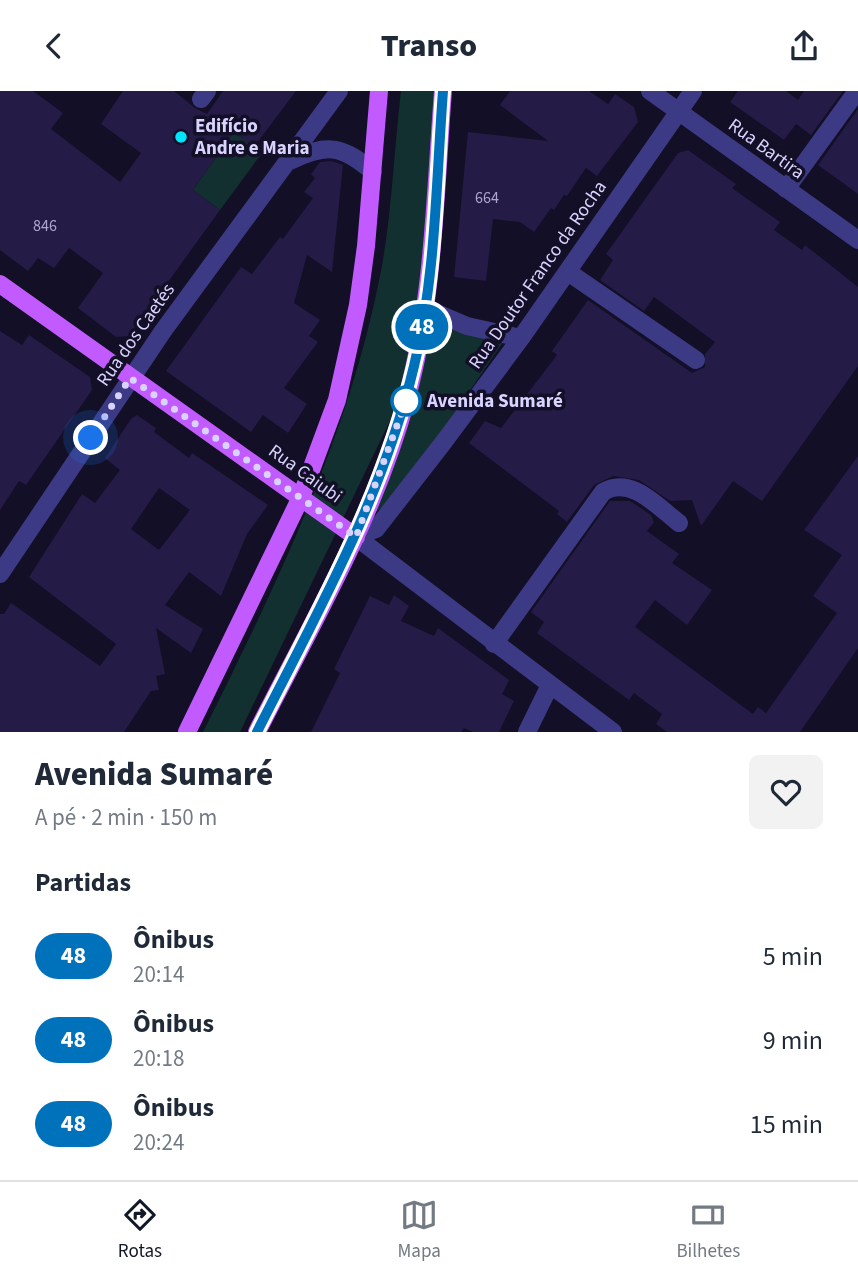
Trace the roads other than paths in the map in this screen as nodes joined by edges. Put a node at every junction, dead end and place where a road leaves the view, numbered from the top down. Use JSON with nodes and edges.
{"nodes":[{"id":1,"x":379,"y":91,"type":"edge"},
{"id":2,"x":443,"y":91,"type":"edge"},
{"id":3,"x":650,"y":91,"type":"edge"},
{"id":4,"x":693,"y":91,"type":"edge"},
{"id":5,"x":857,"y":91,"type":"edge"},
{"id":6,"x":335,"y":92,"type":"edge"},
{"id":7,"x":678,"y":111,"type":"junction"},
{"id":8,"x":290,"y":161,"type":"junction"},
{"id":9,"x":373,"y":172,"type":"junction"},
{"id":10,"x":786,"y":189,"type":"junction"},
{"id":11,"x":858,"y":240,"type":"edge"},
{"id":12,"x":568,"y":272,"type":"junction"},
{"id":13,"x":0,"y":284,"type":"edge"},
{"id":14,"x":425,"y":308,"type":"junction"},
{"id":15,"x":521,"y":338,"type":"junction"},
{"id":16,"x":696,"y":360,"type":"dead end"},
{"id":17,"x":130,"y":378,"type":"junction"},
{"id":18,"x":301,"y":497,"type":"junction"},
{"id":19,"x":679,"y":523,"type":"dead end"},
{"id":20,"x":356,"y":537,"type":"junction"},
{"id":21,"x":0,"y":574,"type":"edge"},
{"id":22,"x":494,"y":644,"type":"junction"},
{"id":23,"x":550,"y":685,"type":"junction"},
{"id":24,"x":187,"y":732,"type":"edge"},
{"id":25,"x":257,"y":732,"type":"edge"},
{"id":26,"x":527,"y":732,"type":"edge"},
{"id":27,"x":612,"y":732,"type":"edge"}],
"edges":[{"from":1,"to":9,"type":"main road"},
{"from":2,"to":14,"type":"main road"},
{"from":3,"to":7,"type":"street","name":"Rua Bartira"},
{"from":4,"to":7,"type":"street","name":"Rua Doutor Franco da Rocha"},
{"from":5,"to":10,"type":"street"},
{"from":6,"to":8,"type":"street","name":"Rua dos Caetés"},
{"from":7,"to":10,"type":"street","name":"Rua Bartira"},
{"from":7,"to":12,"type":"street","name":"Rua Doutor Franco da Rocha"},
{"from":8,"to":9,"type":"street"},
{"from":8,"to":17,"type":"street","name":"Rua dos Caetés"},
{"from":9,"to":18,"type":"main road"},
{"from":10,"to":11,"type":"street","name":"Rua Bartira"},
{"from":12,"to":15,"type":"street","name":"Rua Doutor Franco da Rocha"},
{"from":12,"to":16,"type":"street"},
{"from":13,"to":17,"type":"main road","name":"Rua Caiubi"},
{"from":14,"to":15,"type":"street"},
{"from":14,"to":20,"type":"main road"},
{"from":15,"to":20,"type":"street","name":"Rua Doutor Franco da Rocha"},
{"from":17,"to":18,"type":"main road","name":"Rua Caiubi"},
{"from":17,"to":21,"type":"street","name":"Rua dos Caetés"},
{"from":18,"to":20,"type":"main road","name":"Rua Caiubi"},
{"from":18,"to":24,"type":"main road"},
{"from":19,"to":22,"type":"street"},
{"from":20,"to":22,"type":"street","name":"Rua Caiubi"},
{"from":20,"to":25,"type":"main road"},
{"from":22,"to":23,"type":"street","name":"Rua Caiubi"},
{"from":23,"to":26,"type":"street"},
{"from":23,"to":27,"type":"street","name":"Rua Caiubi"}]}
